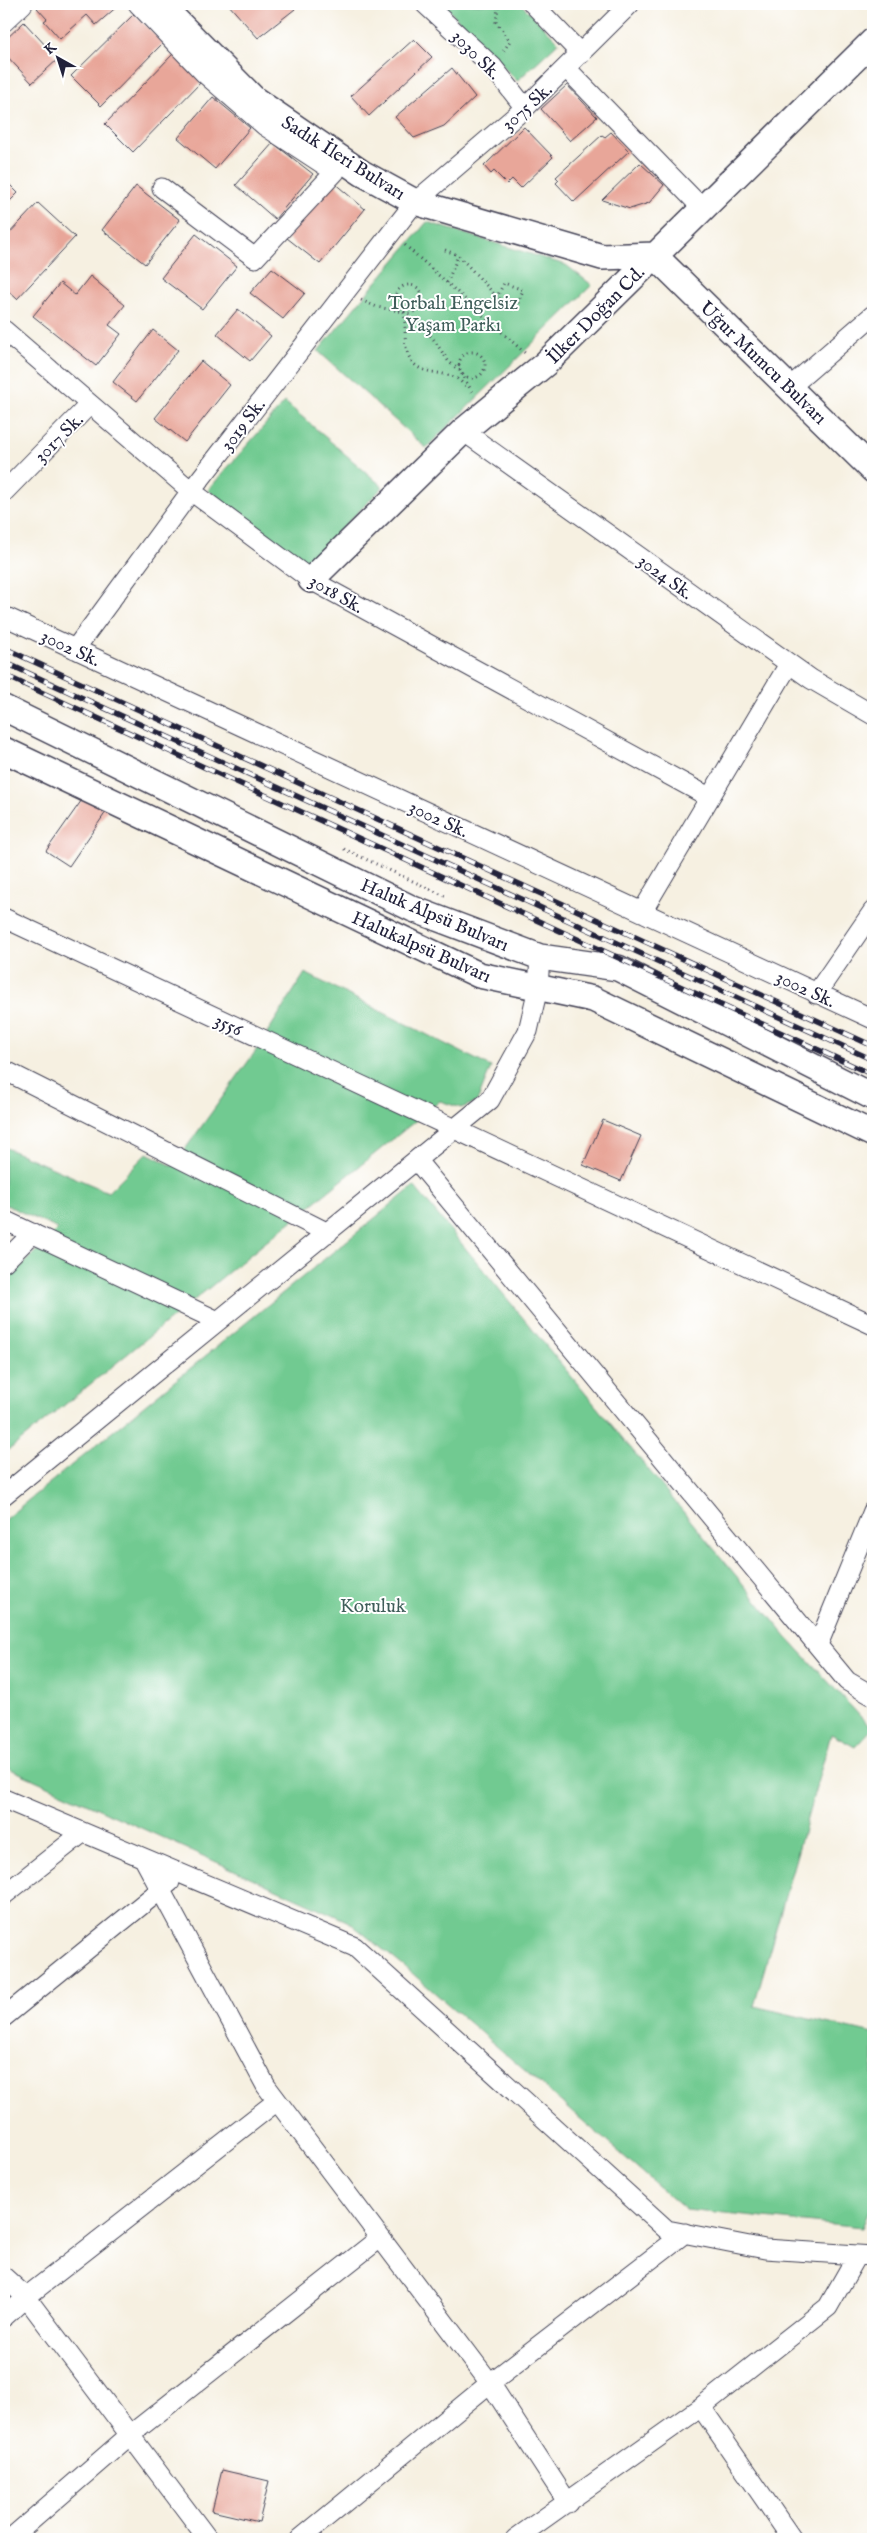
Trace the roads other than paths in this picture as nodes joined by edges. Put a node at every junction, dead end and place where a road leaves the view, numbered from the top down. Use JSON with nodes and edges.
{"nodes":[{"id":1,"x":23,"y":4,"type":"edge"},
{"id":2,"x":138,"y":4,"type":"edge"},
{"id":3,"x":160,"y":4,"type":"edge"},
{"id":4,"x":425,"y":4,"type":"edge"},
{"id":5,"x":533,"y":4,"type":"edge"},
{"id":6,"x":630,"y":4,"type":"edge"},
{"id":7,"x":4,"y":22,"type":"edge"},
{"id":8,"x":873,"y":41,"type":"edge"},
{"id":9,"x":581,"y":54,"type":"junction"},
{"id":10,"x":566,"y":68,"type":"junction"},
{"id":11,"x":525,"y":108,"type":"junction"},
{"id":12,"x":162,"y":188,"type":"dead end"},
{"id":13,"x":415,"y":202,"type":"junction"},
{"id":14,"x":702,"y":208,"type":"junction"},
{"id":15,"x":654,"y":255,"type":"junction"},
{"id":16,"x":873,"y":315,"type":"edge"},
{"id":17,"x":4,"y":330,"type":"edge"},
{"id":18,"x":790,"y":387,"type":"junction"},
{"id":19,"x":90,"y":404,"type":"junction"},
{"id":20,"x":463,"y":431,"type":"junction"},
{"id":21,"x":873,"y":470,"type":"edge"},
{"id":22,"x":191,"y":491,"type":"junction"},
{"id":23,"x":4,"y":492,"type":"edge"},
{"id":24,"x":311,"y":580,"type":"junction"},
{"id":25,"x":4,"y":616,"type":"edge"},
{"id":26,"x":75,"y":649,"type":"junction"},
{"id":27,"x":789,"y":664,"type":"junction"},
{"id":28,"x":4,"y":708,"type":"edge"},
{"id":29,"x":873,"y":715,"type":"edge"},
{"id":30,"x":4,"y":750,"type":"edge"},
{"id":31,"x":709,"y":797,"type":"junction"},
{"id":32,"x":873,"y":911,"type":"edge"},
{"id":33,"x":642,"y":912,"type":"junction"},
{"id":34,"x":4,"y":918,"type":"edge"},
{"id":35,"x":540,"y":957,"type":"junction"},
{"id":36,"x":538,"y":988,"type":"junction"},
{"id":37,"x":816,"y":994,"type":"junction"},
{"id":38,"x":873,"y":1019,"type":"edge"},
{"id":39,"x":4,"y":1070,"type":"edge"},
{"id":40,"x":873,"y":1097,"type":"edge"},
{"id":41,"x":455,"y":1130,"type":"junction"},
{"id":42,"x":873,"y":1134,"type":"edge"},
{"id":43,"x":418,"y":1161,"type":"junction"},
{"id":44,"x":4,"y":1220,"type":"edge"},
{"id":45,"x":33,"y":1233,"type":"junction"},
{"id":46,"x":328,"y":1233,"type":"junction"},
{"id":47,"x":4,"y":1262,"type":"edge"},
{"id":48,"x":218,"y":1321,"type":"junction"},
{"id":49,"x":873,"y":1324,"type":"edge"},
{"id":50,"x":4,"y":1495,"type":"edge"},
{"id":51,"x":873,"y":1511,"type":"edge"},
{"id":52,"x":818,"y":1645,"type":"junction"},
{"id":53,"x":873,"y":1696,"type":"edge"},
{"id":54,"x":4,"y":1800,"type":"edge"},
{"id":55,"x":81,"y":1834,"type":"junction"},
{"id":56,"x":144,"y":1859,"type":"junction"},
{"id":57,"x":178,"y":1874,"type":"junction"},
{"id":58,"x":161,"y":1891,"type":"junction"},
{"id":59,"x":4,"y":1895,"type":"edge"},
{"id":60,"x":4,"y":2017,"type":"edge"},
{"id":61,"x":277,"y":2101,"type":"junction"},
{"id":62,"x":685,"y":2233,"type":"junction"},
{"id":63,"x":380,"y":2238,"type":"junction"},
{"id":64,"x":865,"y":2256,"type":"edge"},
{"id":65,"x":4,"y":2277,"type":"edge"},
{"id":66,"x":26,"y":2297,"type":"junction"},
{"id":67,"x":4,"y":2317,"type":"edge"},
{"id":68,"x":490,"y":2383,"type":"junction"},
{"id":69,"x":701,"y":2406,"type":"junction"},
{"id":70,"x":130,"y":2435,"type":"junction"},
{"id":71,"x":568,"y":2503,"type":"junction"},
{"id":72,"x":10,"y":2539,"type":"edge"},
{"id":73,"x":208,"y":2539,"type":"edge"},
{"id":74,"x":300,"y":2539,"type":"edge"},
{"id":75,"x":515,"y":2539,"type":"edge"},
{"id":76,"x":792,"y":2539,"type":"edge"}],
"edges":[{"from":1,"to":7,"type":"street"},
{"from":2,"to":12,"type":"street"},
{"from":3,"to":13,"type":"main road","name":"Sadık İleri Bulvarı"},
{"from":4,"to":11,"type":"street","name":"3030 Sk."},
{"from":5,"to":9,"type":"street"},
{"from":6,"to":9,"type":"street","name":"3075 Sk."},
{"from":8,"to":14,"type":"main road","name":"İlker Doğan Cd."},
{"from":9,"to":10,"type":"street","name":"3075 Sk."},
{"from":10,"to":11,"type":"street","name":"3075 Sk."},
{"from":10,"to":14,"type":"street"},
{"from":11,"to":13,"type":"street","name":"3075 Sk."},
{"from":13,"to":15,"type":"main road","name":"Sadık İleri Bulvarı"},
{"from":13,"to":22,"type":"street","name":"3019 Sk."},
{"from":14,"to":15,"type":"main road","name":"İlker Doğan Cd."},
{"from":15,"to":18,"type":"main road","name":"Uğur Mumcu Bulvarı"},
{"from":15,"to":20,"type":"main road","name":"İlker Doğan Cd."},
{"from":16,"to":18,"type":"street"},
{"from":17,"to":19,"type":"street","name":"3018 Sk."},
{"from":18,"to":21,"type":"main road","name":"Uğur Mumcu Bulvarı"},
{"from":19,"to":22,"type":"street","name":"3018 Sk."},
{"from":19,"to":23,"type":"street","name":"3017 Sk."},
{"from":20,"to":24,"type":"main road","name":"İlker Doğan Cd."},
{"from":20,"to":27,"type":"street","name":"3024 Sk."},
{"from":22,"to":24,"type":"street","name":"3018 Sk."},
{"from":22,"to":26,"type":"street","name":"3019 Sk."},
{"from":24,"to":31,"type":"street","name":"3018 Sk."},
{"from":25,"to":26,"type":"street","name":"3002 Sk."},
{"from":26,"to":33,"type":"street","name":"3002 Sk."},
{"from":27,"to":29,"type":"street","name":"3024 Sk."},
{"from":27,"to":31,"type":"street"},
{"from":28,"to":35,"type":"main road","name":"Haluk Alpsü Bulvarı"},
{"from":30,"to":36,"type":"main road","name":"Halukalpsü Bulvarı"},
{"from":31,"to":33,"type":"street"},
{"from":32,"to":37,"type":"street"},
{"from":33,"to":37,"type":"street","name":"3002 Sk."},
{"from":34,"to":41,"type":"street","name":"3556"},
{"from":35,"to":36,"type":"street"},
{"from":35,"to":40,"type":"main road","name":"Haluk Alpsü Bulvarı"},
{"from":36,"to":41,"type":"street"},
{"from":36,"to":42,"type":"main road","name":"Halukalpsü Bulvarı"},
{"from":37,"to":38,"type":"street","name":"3002 Sk."},
{"from":39,"to":46,"type":"street"},
{"from":41,"to":43,"type":"street"},
{"from":41,"to":49,"type":"street","name":"3556"},
{"from":43,"to":46,"type":"street"},
{"from":43,"to":52,"type":"street"},
{"from":44,"to":45,"type":"street"},
{"from":45,"to":47,"type":"street"},
{"from":45,"to":48,"type":"street"},
{"from":46,"to":48,"type":"street"},
{"from":48,"to":50,"type":"street"},
{"from":51,"to":52,"type":"street"},
{"from":52,"to":53,"type":"street"},
{"from":54,"to":55,"type":"street"},
{"from":55,"to":56,"type":"street"},
{"from":55,"to":59,"type":"street"},
{"from":56,"to":57,"type":"street"},
{"from":56,"to":58,"type":"street"},
{"from":57,"to":58,"type":"street"},
{"from":57,"to":62,"type":"street"},
{"from":58,"to":60,"type":"street"},
{"from":58,"to":61,"type":"street"},
{"from":61,"to":63,"type":"street"},
{"from":61,"to":66,"type":"street"},
{"from":62,"to":64,"type":"street"},
{"from":62,"to":68,"type":"street"},
{"from":63,"to":68,"type":"street"},
{"from":63,"to":70,"type":"street"},
{"from":64,"to":69,"type":"street"},
{"from":65,"to":66,"type":"street"},
{"from":66,"to":67,"type":"street"},
{"from":66,"to":70,"type":"street"},
{"from":68,"to":71,"type":"street"},
{"from":68,"to":74,"type":"street"},
{"from":69,"to":71,"type":"street"},
{"from":69,"to":76,"type":"street"},
{"from":70,"to":72,"type":"street"},
{"from":70,"to":73,"type":"street"},
{"from":71,"to":75,"type":"street"}]}
